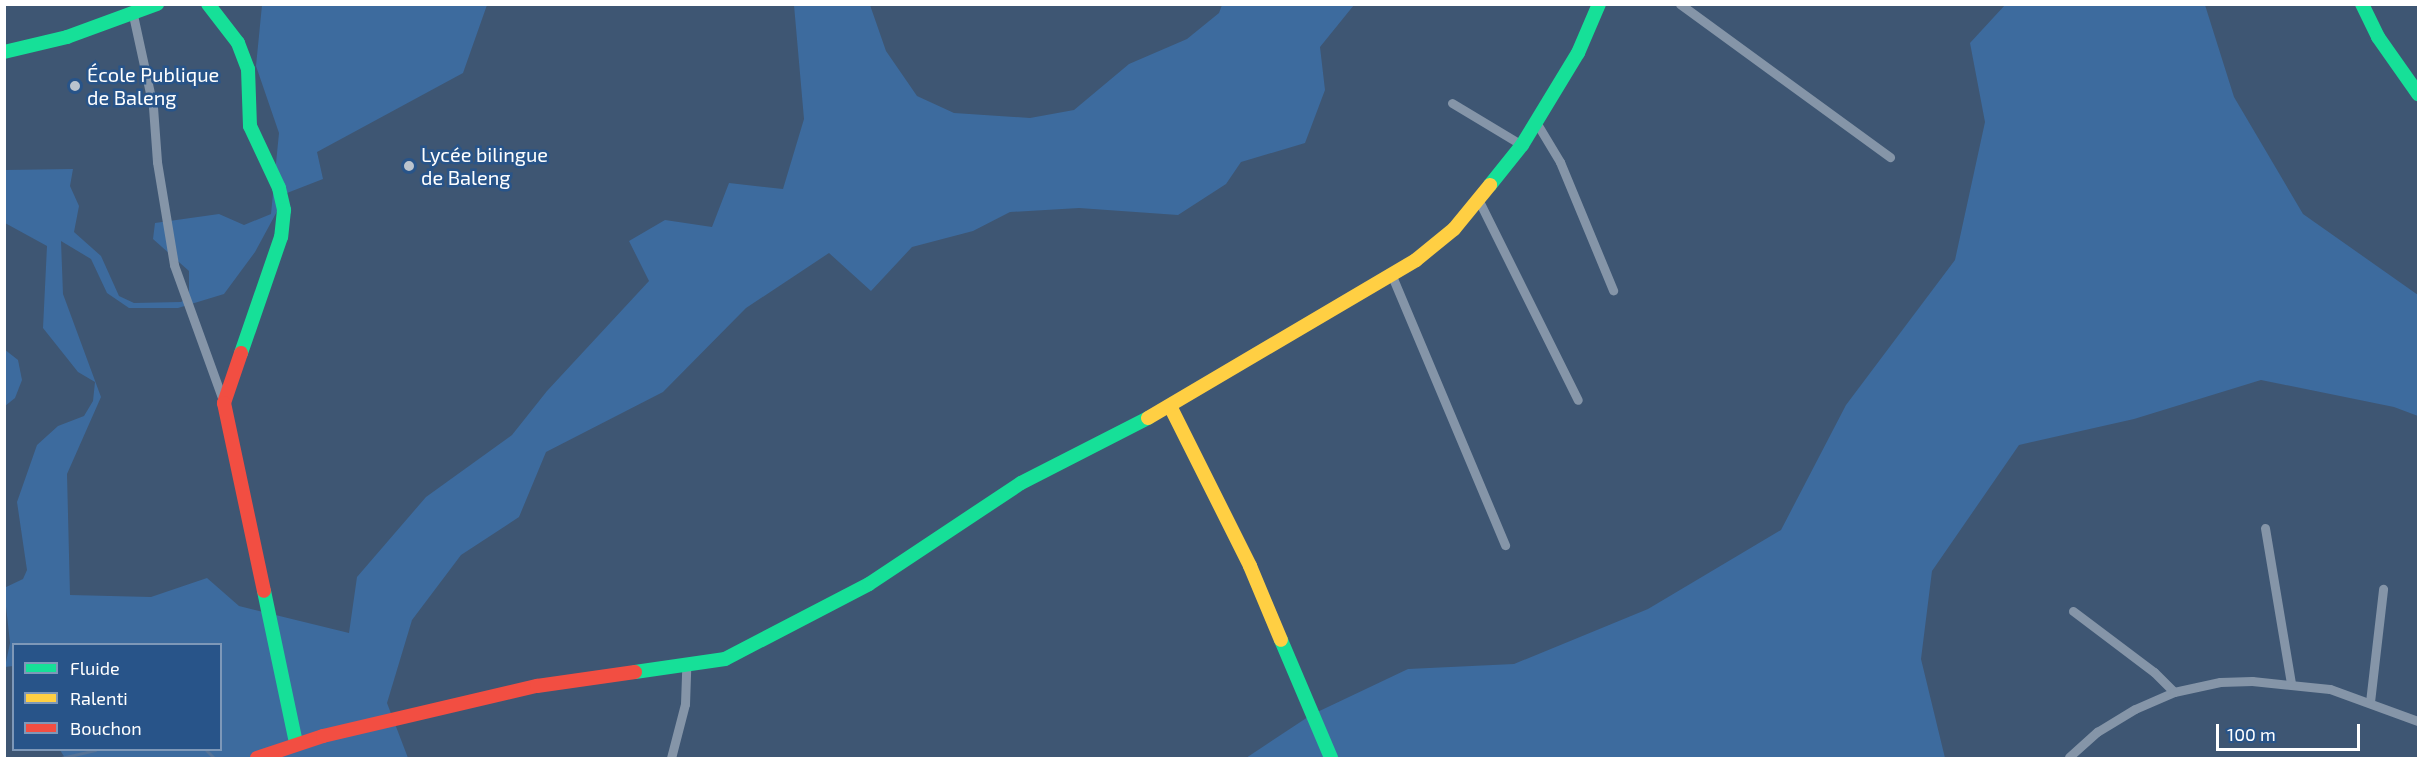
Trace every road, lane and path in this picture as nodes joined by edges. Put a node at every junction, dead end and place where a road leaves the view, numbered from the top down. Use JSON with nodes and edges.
{"nodes":[{"id":1,"x":157,"y":4,"type":"edge"},
{"id":2,"x":208,"y":4,"type":"edge"},
{"id":3,"x":1599,"y":4,"type":"edge"},
{"id":4,"x":1680,"y":4,"type":"edge"},
{"id":5,"x":2362,"y":4,"type":"edge"},
{"id":6,"x":133,"y":15,"type":"junction"},
{"id":7,"x":4,"y":52,"type":"edge"},
{"id":8,"x":2418,"y":94,"type":"edge"},
{"id":9,"x":1452,"y":103,"type":"dead end"},
{"id":10,"x":1536,"y":122,"type":"junction"},
{"id":11,"x":1522,"y":144,"type":"junction"},
{"id":12,"x":1890,"y":156,"type":"dead end"},
{"id":13,"x":1479,"y":201,"type":"junction"},
{"id":14,"x":1392,"y":276,"type":"junction"},
{"id":15,"x":1613,"y":290,"type":"dead end"},
{"id":16,"x":1578,"y":400,"type":"dead end"},
{"id":17,"x":224,"y":403,"type":"junction"},
{"id":18,"x":1170,"y":406,"type":"junction"},
{"id":19,"x":2265,"y":528,"type":"dead end"},
{"id":20,"x":1505,"y":545,"type":"dead end"},
{"id":21,"x":2383,"y":589,"type":"dead end"},
{"id":22,"x":2073,"y":611,"type":"dead end"},
{"id":23,"x":686,"y":667,"type":"junction"},
{"id":24,"x":2291,"y":683,"type":"junction"},
{"id":25,"x":2174,"y":692,"type":"junction"},
{"id":26,"x":2370,"y":702,"type":"junction"},
{"id":27,"x":2418,"y":721,"type":"edge"},
{"id":28,"x":296,"y":743,"type":"junction"},
{"id":29,"x":2068,"y":757,"type":"edge"},
{"id":30,"x":256,"y":759,"type":"edge"},
{"id":31,"x":671,"y":759,"type":"edge"},
{"id":32,"x":1331,"y":759,"type":"edge"}],
"edges":[{"from":1,"to":6,"type":"street"},
{"from":2,"to":17,"type":"street"},
{"from":3,"to":10,"type":"street"},
{"from":4,"to":12,"type":"street"},
{"from":5,"to":8,"type":"street"},
{"from":6,"to":7,"type":"street"},
{"from":6,"to":17,"type":"street"},
{"from":9,"to":11,"type":"street"},
{"from":10,"to":11,"type":"street"},
{"from":10,"to":15,"type":"street"},
{"from":11,"to":13,"type":"street"},
{"from":13,"to":14,"type":"street"},
{"from":13,"to":16,"type":"street"},
{"from":14,"to":18,"type":"street"},
{"from":14,"to":20,"type":"street"},
{"from":17,"to":28,"type":"street"},
{"from":18,"to":23,"type":"street"},
{"from":18,"to":32,"type":"street"},
{"from":19,"to":24,"type":"street"},
{"from":21,"to":26,"type":"street"},
{"from":22,"to":25,"type":"street"},
{"from":23,"to":28,"type":"street"},
{"from":23,"to":31,"type":"street"},
{"from":24,"to":25,"type":"street"},
{"from":24,"to":26,"type":"street"},
{"from":25,"to":29,"type":"street"},
{"from":26,"to":27,"type":"street"},
{"from":28,"to":30,"type":"street"}]}
